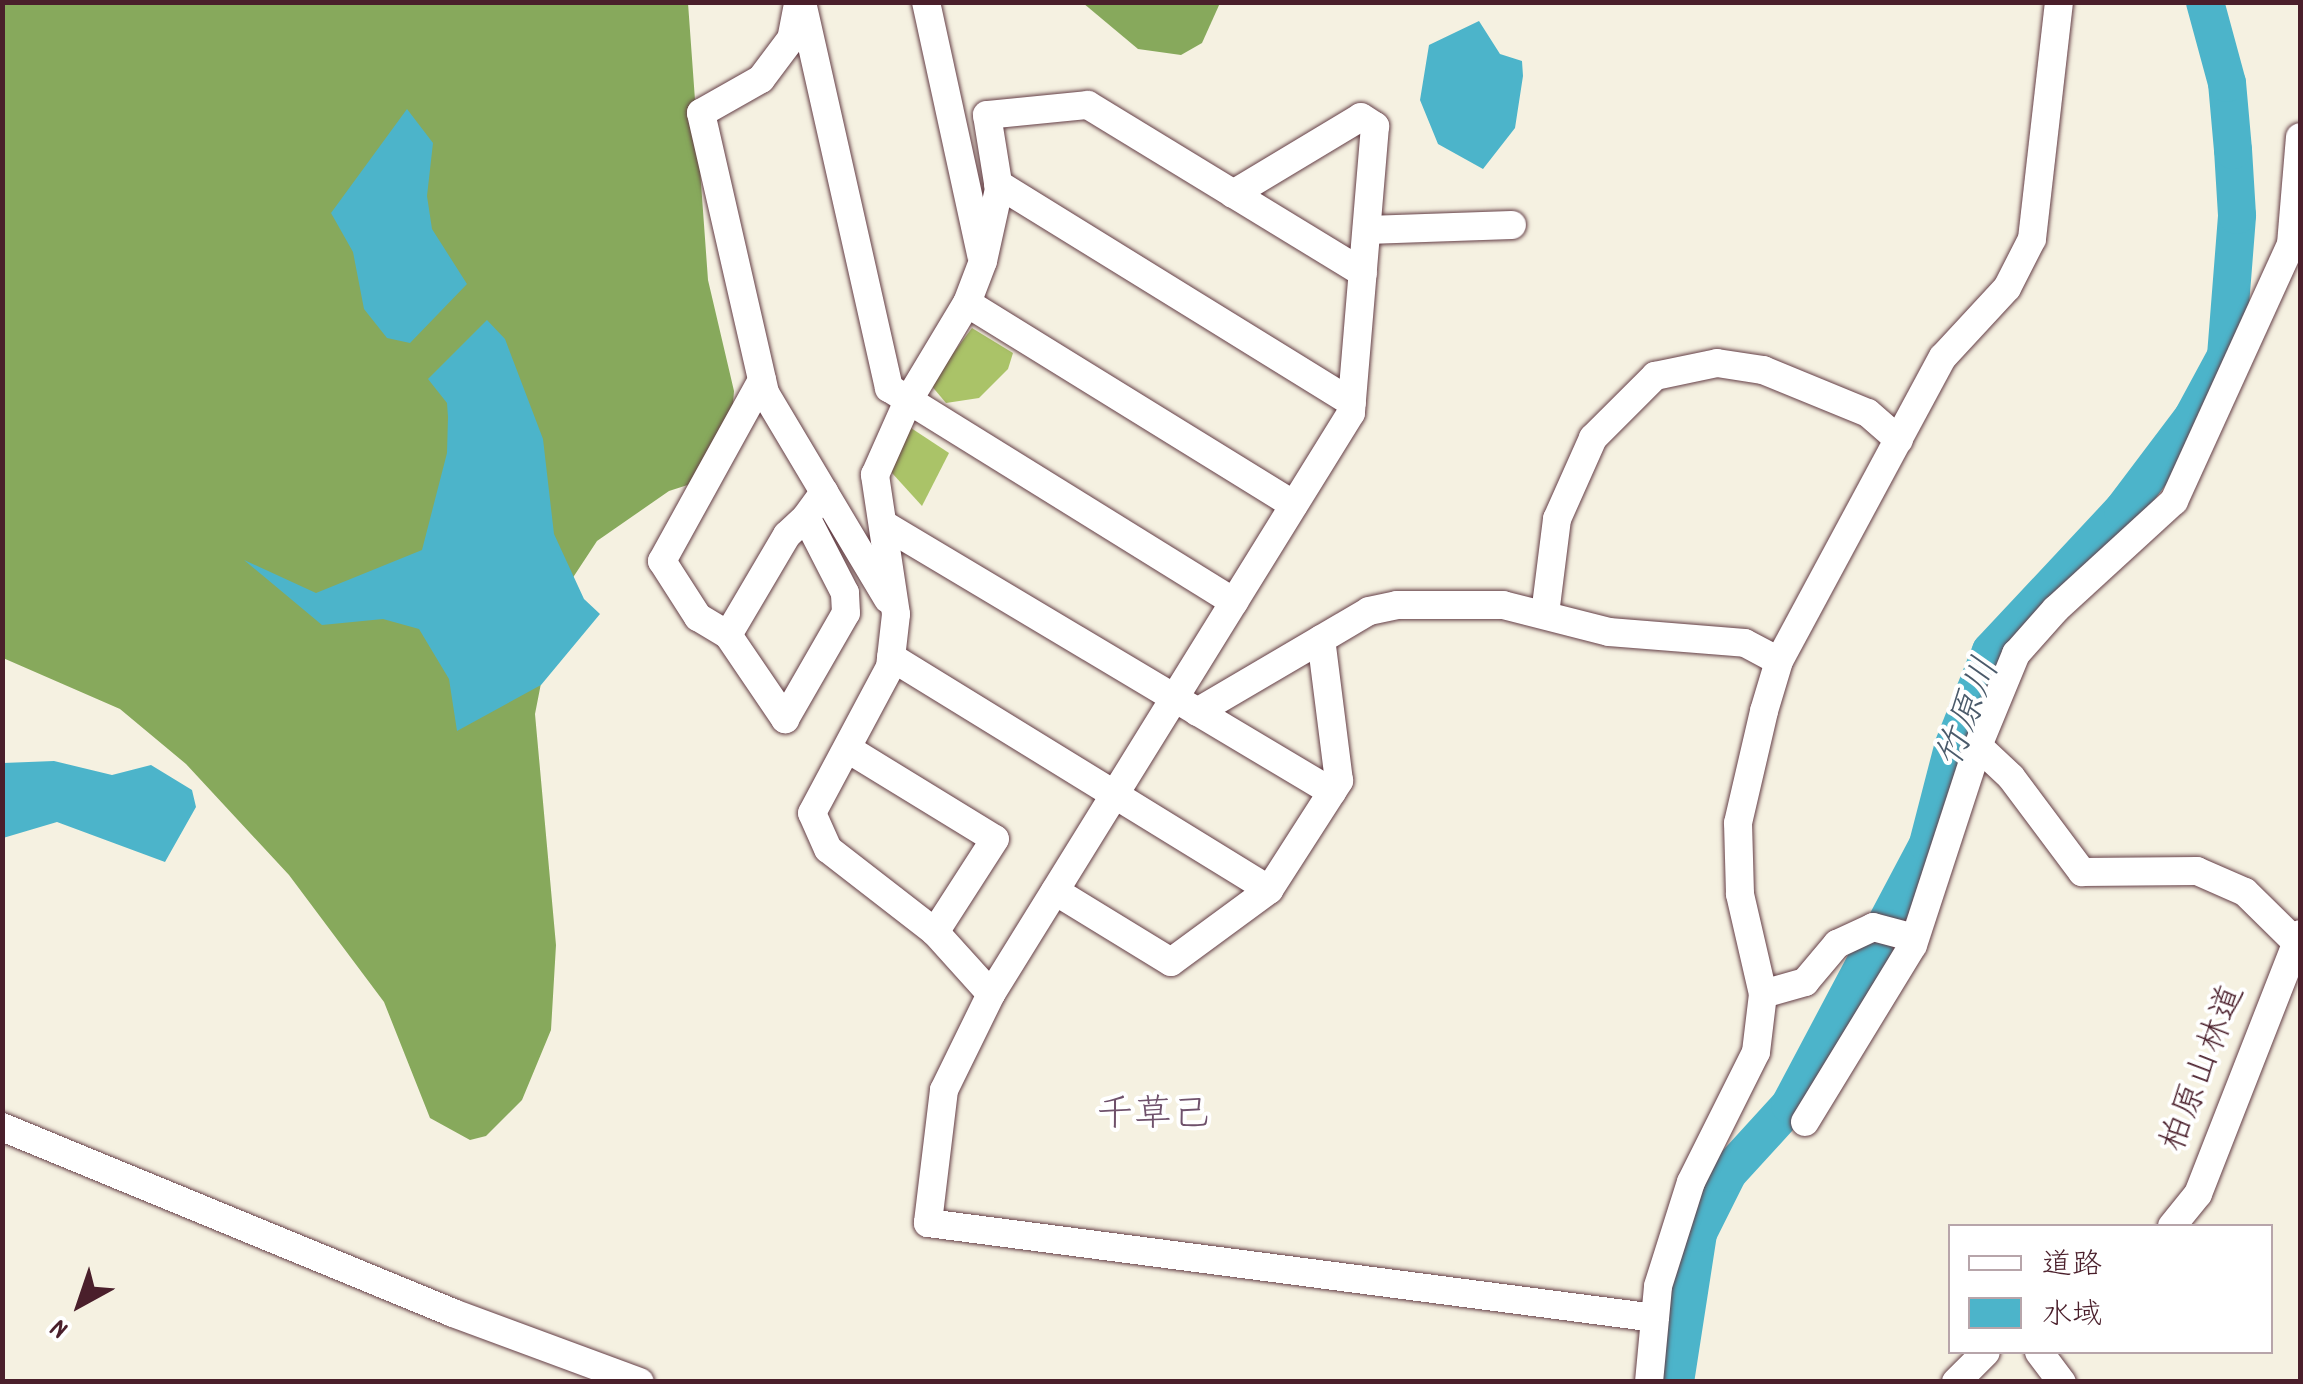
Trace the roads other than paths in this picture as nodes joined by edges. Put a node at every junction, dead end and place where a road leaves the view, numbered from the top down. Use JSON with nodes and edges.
{"nodes":[{"id":1,"x":800,"y":2,"type":"edge"},
{"id":2,"x":926,"y":2,"type":"edge"},
{"id":3,"x":2059,"y":2,"type":"edge"},
{"id":4,"x":987,"y":115,"type":"junction"},
{"id":5,"x":952,"y":118,"type":"junction"},
{"id":6,"x":2300,"y":137,"type":"edge"},
{"id":7,"x":998,"y":184,"type":"junction"},
{"id":8,"x":1233,"y":194,"type":"junction"},
{"id":9,"x":1512,"y":225,"type":"dead end"},
{"id":10,"x":1367,"y":230,"type":"junction"},
{"id":11,"x":983,"y":261,"type":"junction"},
{"id":12,"x":1363,"y":273,"type":"junction"},
{"id":13,"x":968,"y":303,"type":"junction"},
{"id":14,"x":762,"y":380,"type":"junction"},
{"id":15,"x":908,"y":400,"type":"junction"},
{"id":16,"x":1352,"y":403,"type":"junction"},
{"id":17,"x":1898,"y":440,"type":"junction"},
{"id":18,"x":824,"y":492,"type":"junction"},
{"id":19,"x":1294,"y":505,"type":"junction"},
{"id":20,"x":806,"y":517,"type":"junction"},
{"id":21,"x":883,"y":524,"type":"junction"},
{"id":22,"x":1234,"y":602,"type":"junction"},
{"id":23,"x":896,"y":614,"type":"junction"},
{"id":24,"x":1544,"y":614,"type":"junction"},
{"id":25,"x":728,"y":636,"type":"junction"},
{"id":26,"x":1321,"y":639,"type":"junction"},
{"id":27,"x":891,"y":657,"type":"junction"},
{"id":28,"x":1779,"y":661,"type":"junction"},
{"id":29,"x":1186,"y":705,"type":"junction"},
{"id":30,"x":1978,"y":746,"type":"junction"},
{"id":31,"x":848,"y":749,"type":"junction"},
{"id":32,"x":1332,"y":792,"type":"junction"},
{"id":33,"x":1114,"y":796,"type":"junction"},
{"id":34,"x":1269,"y":890,"type":"junction"},
{"id":35,"x":1055,"y":891,"type":"junction"},
{"id":36,"x":935,"y":932,"type":"junction"},
{"id":37,"x":1909,"y":936,"type":"junction"},
{"id":38,"x":2299,"y":941,"type":"edge"},
{"id":39,"x":991,"y":994,"type":"junction"},
{"id":40,"x":1763,"y":994,"type":"junction"},
{"id":41,"x":1805,"y":1122,"type":"dead end"},
{"id":42,"x":2,"y":1127,"type":"edge"},
{"id":43,"x":2174,"y":1224,"type":"edge"},
{"id":44,"x":1654,"y":1318,"type":"junction"},
{"id":45,"x":1984,"y":1354,"type":"edge"},
{"id":46,"x":2040,"y":1354,"type":"edge"},
{"id":47,"x":640,"y":1382,"type":"edge"},
{"id":48,"x":1649,"y":1382,"type":"edge"},
{"id":49,"x":1956,"y":1382,"type":"edge"},
{"id":50,"x":2062,"y":1382,"type":"edge"}],
"edges":[{"from":1,"to":14,"type":"street"},
{"from":1,"to":15,"type":"street"},
{"from":2,"to":5,"type":"street"},
{"from":3,"to":17,"type":"street"},
{"from":4,"to":5,"type":"street"},
{"from":4,"to":7,"type":"street"},
{"from":4,"to":8,"type":"street"},
{"from":5,"to":11,"type":"street"},
{"from":6,"to":30,"type":"street"},
{"from":7,"to":11,"type":"street"},
{"from":7,"to":16,"type":"street"},
{"from":8,"to":10,"type":"street"},
{"from":8,"to":12,"type":"street"},
{"from":9,"to":10,"type":"street"},
{"from":10,"to":12,"type":"street"},
{"from":11,"to":13,"type":"street"},
{"from":12,"to":16,"type":"street"},
{"from":13,"to":15,"type":"street"},
{"from":13,"to":19,"type":"street"},
{"from":14,"to":18,"type":"street"},
{"from":14,"to":25,"type":"street"},
{"from":15,"to":21,"type":"street"},
{"from":15,"to":22,"type":"street"},
{"from":16,"to":19,"type":"street"},
{"from":17,"to":24,"type":"street"},
{"from":17,"to":28,"type":"street"},
{"from":18,"to":20,"type":"street"},
{"from":18,"to":23,"type":"street"},
{"from":19,"to":22,"type":"street"},
{"from":20,"to":25,"type":"street"},
{"from":20,"to":25,"type":"street"},
{"from":21,"to":23,"type":"street"},
{"from":21,"to":29,"type":"street"},
{"from":22,"to":29,"type":"street"},
{"from":23,"to":27,"type":"street"},
{"from":24,"to":26,"type":"street"},
{"from":24,"to":28,"type":"street"},
{"from":26,"to":29,"type":"street"},
{"from":26,"to":32,"type":"street"},
{"from":27,"to":31,"type":"street"},
{"from":27,"to":33,"type":"street"},
{"from":28,"to":40,"type":"street"},
{"from":29,"to":32,"type":"street"},
{"from":29,"to":33,"type":"street"},
{"from":30,"to":37,"type":"street"},
{"from":30,"to":38,"type":"street"},
{"from":31,"to":36,"type":"street"},
{"from":31,"to":36,"type":"street"},
{"from":32,"to":34,"type":"street"},
{"from":33,"to":34,"type":"street"},
{"from":33,"to":35,"type":"street"},
{"from":34,"to":35,"type":"street"},
{"from":35,"to":39,"type":"street"},
{"from":36,"to":39,"type":"street"},
{"from":37,"to":40,"type":"street"},
{"from":37,"to":41,"type":"street"},
{"from":38,"to":43,"type":"street","name":"柏原山林道"},
{"from":39,"to":44,"type":"street"},
{"from":40,"to":44,"type":"street"},
{"from":42,"to":47,"type":"street"},
{"from":44,"to":48,"type":"street"},
{"from":45,"to":49,"type":"street"},
{"from":46,"to":50,"type":"street"}]}
